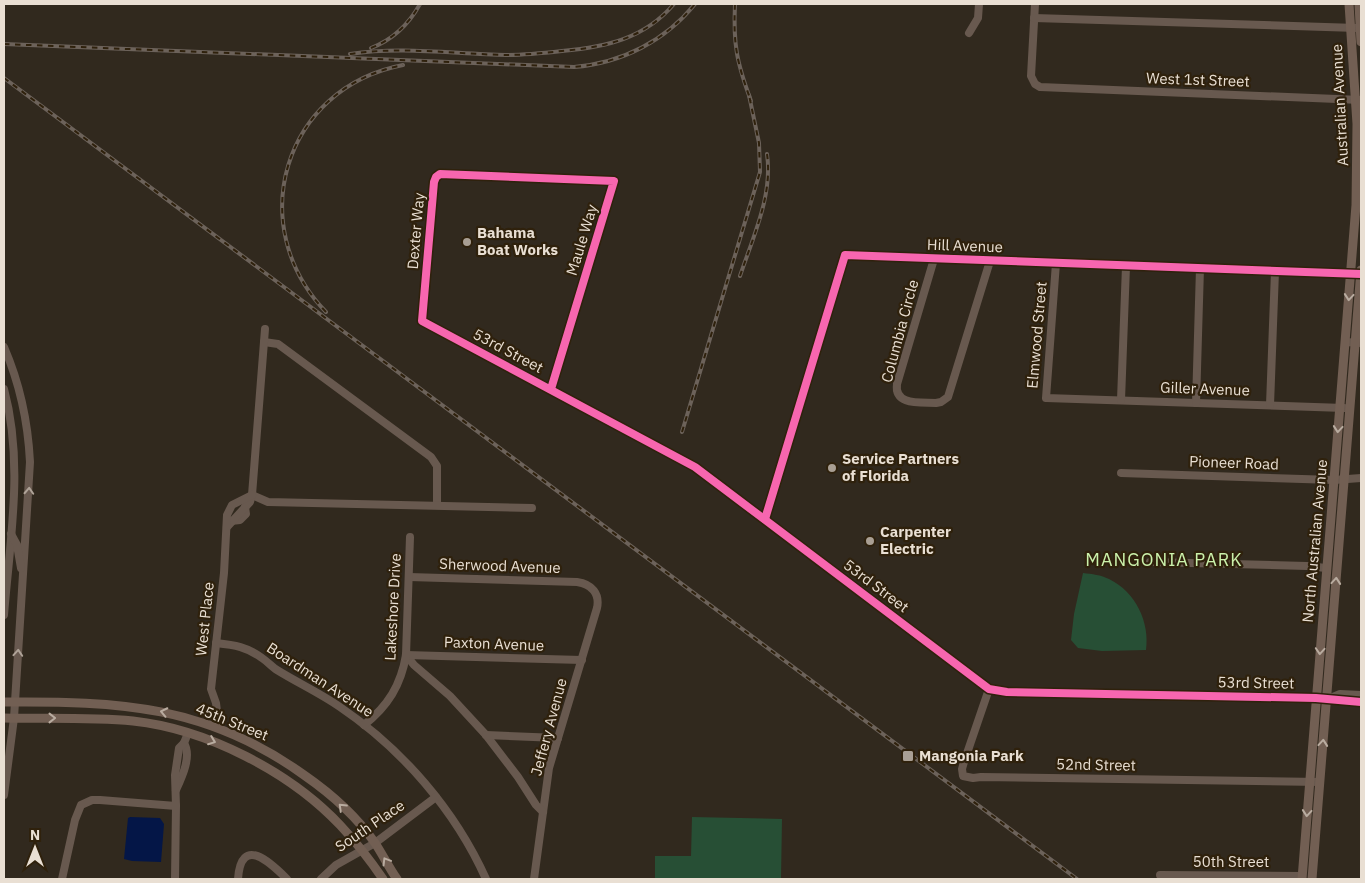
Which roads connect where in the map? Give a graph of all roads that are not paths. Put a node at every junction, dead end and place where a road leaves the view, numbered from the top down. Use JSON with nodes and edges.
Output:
{"nodes":[{"id":1,"x":979,"y":4,"type":"edge"},
{"id":2,"x":1034,"y":4,"type":"edge"},
{"id":3,"x":1349,"y":4,"type":"edge"},
{"id":4,"x":1359,"y":4,"type":"edge"},
{"id":5,"x":1034,"y":18,"type":"junction"},
{"id":6,"x":1350,"y":28,"type":"junction"},
{"id":7,"x":1360,"y":28,"type":"edge"},
{"id":8,"x":969,"y":33,"type":"dead end"},
{"id":9,"x":1361,"y":42,"type":"edge"},
{"id":10,"x":1357,"y":56,"type":"edge"},
{"id":11,"x":1358,"y":100,"type":"edge"},
{"id":12,"x":1359,"y":124,"type":"edge"},
{"id":13,"x":529,"y":177,"type":"joint"},
{"id":14,"x":1356,"y":206,"type":"joint"},
{"id":15,"x":934,"y":259,"type":"junction"},
{"id":16,"x":990,"y":261,"type":"junction"},
{"id":17,"x":1056,"y":263,"type":"junction"},
{"id":18,"x":1126,"y":266,"type":"junction"},
{"id":19,"x":1200,"y":268,"type":"junction"},
{"id":20,"x":1275,"y":271,"type":"junction"},
{"id":21,"x":1361,"y":272,"type":"edge"},
{"id":22,"x":1351,"y":274,"type":"junction"},
{"id":23,"x":422,"y":321,"type":"joint"},
{"id":24,"x":265,"y":329,"type":"dead end"},
{"id":25,"x":264,"y":342,"type":"junction"},
{"id":26,"x":1345,"y":342,"type":"junction"},
{"id":27,"x":1358,"y":342,"type":"edge"},
{"id":28,"x":4,"y":347,"type":"edge"},
{"id":29,"x":4,"y":389,"type":"edge"},
{"id":30,"x":551,"y":389,"type":"junction"},
{"id":31,"x":1058,"y":398,"type":"joint"},
{"id":32,"x":1121,"y":400,"type":"junction"},
{"id":33,"x":1196,"y":403,"type":"junction"},
{"id":34,"x":1270,"y":405,"type":"junction"},
{"id":35,"x":1340,"y":408,"type":"junction"},
{"id":36,"x":1350,"y":408,"type":"junction"},
{"id":37,"x":1121,"y":473,"type":"dead end"},
{"id":38,"x":1361,"y":478,"type":"edge"},
{"id":39,"x":1345,"y":479,"type":"junction"},
{"id":40,"x":1334,"y":480,"type":"junction"},
{"id":41,"x":1361,"y":482,"type":"edge"},
{"id":42,"x":252,"y":495,"type":"junction"},
{"id":43,"x":436,"y":505,"type":"junction"},
{"id":44,"x":532,"y":508,"type":"dead end"},
{"id":45,"x":765,"y":519,"type":"junction"},
{"id":46,"x":229,"y":524,"type":"junction"},
{"id":47,"x":10,"y":533,"type":"junction"},
{"id":48,"x":410,"y":537,"type":"dead end"},
{"id":49,"x":1150,"y":562,"type":"dead end"},
{"id":50,"x":1326,"y":568,"type":"junction"},
{"id":51,"x":408,"y":577,"type":"junction"},
{"id":52,"x":23,"y":582,"type":"junction"},
{"id":53,"x":590,"y":586,"type":"joint"},
{"id":54,"x":4,"y":615,"type":"edge"},
{"id":55,"x":216,"y":643,"type":"junction"},
{"id":56,"x":406,"y":655,"type":"junction"},
{"id":57,"x":582,"y":660,"type":"junction"},
{"id":58,"x":989,"y":689,"type":"junction"},
{"id":59,"x":1361,"y":694,"type":"edge"},
{"id":60,"x":1316,"y":698,"type":"junction"},
{"id":61,"x":1326,"y":699,"type":"junction"},
{"id":62,"x":4,"y":702,"type":"edge"},
{"id":63,"x":15,"y":702,"type":"junction"},
{"id":64,"x":1361,"y":702,"type":"edge"},
{"id":65,"x":217,"y":713,"type":"junction"},
{"id":66,"x":4,"y":718,"type":"edge"},
{"id":67,"x":14,"y":718,"type":"junction"},
{"id":68,"x":207,"y":724,"type":"junction"},
{"id":69,"x":364,"y":725,"type":"junction"},
{"id":70,"x":218,"y":728,"type":"junction"},
{"id":71,"x":188,"y":733,"type":"junction"},
{"id":72,"x":486,"y":736,"type":"junction"},
{"id":73,"x":558,"y":738,"type":"junction"},
{"id":74,"x":1309,"y":782,"type":"junction"},
{"id":75,"x":1320,"y":782,"type":"junction"},
{"id":76,"x":4,"y":795,"type":"edge"},
{"id":77,"x":436,"y":797,"type":"junction"},
{"id":78,"x":176,"y":806,"type":"junction"},
{"id":79,"x":543,"y":812,"type":"junction"},
{"id":80,"x":375,"y":843,"type":"junction"},
{"id":81,"x":363,"y":850,"type":"junction"},
{"id":82,"x":1160,"y":875,"type":"dead end"},
{"id":83,"x":1302,"y":878,"type":"edge"},
{"id":84,"x":62,"y":879,"type":"edge"},
{"id":85,"x":174,"y":879,"type":"edge"},
{"id":86,"x":238,"y":879,"type":"edge"},
{"id":87,"x":287,"y":879,"type":"edge"},
{"id":88,"x":321,"y":879,"type":"edge"},
{"id":89,"x":383,"y":879,"type":"edge"},
{"id":90,"x":397,"y":879,"type":"edge"},
{"id":91,"x":486,"y":879,"type":"edge"},
{"id":92,"x":534,"y":879,"type":"edge"},
{"id":93,"x":1312,"y":879,"type":"edge"}],
"edges":[{"from":1,"to":8,"type":"street"},
{"from":2,"to":5,"type":"street"},
{"from":3,"to":6,"type":"main road","name":"Australian Avenue"},
{"from":4,"to":7,"type":"main road","name":"Australian Avenue"},
{"from":5,"to":6,"type":"street"},
{"from":5,"to":11,"type":"street","name":"West 1st Street"},
{"from":6,"to":7,"type":"street"},
{"from":6,"to":10,"type":"main road","name":"Australian Avenue"},
{"from":7,"to":9,"type":"main road","name":"Australian Avenue"},
{"from":10,"to":11,"type":"main road","name":"Australian Avenue"},
{"from":11,"to":12,"type":"main road","name":"Australian Avenue"},
{"from":12,"to":14,"type":"main road","name":"Australian Avenue"},
{"from":13,"to":23,"type":"street","name":"Dexter Way"},
{"from":13,"to":30,"type":"street","name":"Maule Way"},
{"from":14,"to":22,"type":"main road","name":"North Australian Avenue"},
{"from":15,"to":16,"type":"street","name":"Hill Avenue"},
{"from":15,"to":16,"type":"street","name":"Columbia Circle"},
{"from":15,"to":45,"type":"street","name":"Hill Avenue"},
{"from":16,"to":17,"type":"street","name":"Hill Avenue"},
{"from":17,"to":18,"type":"street","name":"Hill Avenue"},
{"from":17,"to":31,"type":"street","name":"Elmwood Street"},
{"from":18,"to":19,"type":"street","name":"Hill Avenue"},
{"from":18,"to":32,"type":"street"},
{"from":19,"to":20,"type":"street","name":"Hill Avenue"},
{"from":19,"to":33,"type":"street"},
{"from":20,"to":22,"type":"street","name":"Hill Avenue"},
{"from":20,"to":34,"type":"street"},
{"from":21,"to":22,"type":"street","name":"Hill Avenue"},
{"from":21,"to":27,"type":"main road","name":"North Australian Avenue"},
{"from":22,"to":26,"type":"main road","name":"North Australian Avenue","one_way":true},
{"from":23,"to":30,"type":"street","name":"53rd Street"},
{"from":24,"to":25,"type":"street"},
{"from":25,"to":42,"type":"street"},
{"from":25,"to":43,"type":"street"},
{"from":26,"to":27,"type":"street"},
{"from":26,"to":35,"type":"main road","name":"North Australian Avenue"},
{"from":27,"to":36,"type":"main road","name":"North Australian Avenue"},
{"from":52,"to":28,"type":"street","one_way":true},
{"from":29,"to":47,"type":"street"},
{"from":30,"to":45,"type":"street","name":"53rd Street"},
{"from":31,"to":32,"type":"street","name":"Giller Avenue"},
{"from":32,"to":33,"type":"street","name":"Giller Avenue"},
{"from":33,"to":34,"type":"street","name":"Giller Avenue"},
{"from":34,"to":35,"type":"street","name":"Giller Avenue"},
{"from":35,"to":36,"type":"street","name":"Giller Avenue"},
{"from":35,"to":40,"type":"main road","name":"North Australian Avenue","one_way":true},
{"from":36,"to":39,"type":"main road","name":"North Australian Avenue"},
{"from":37,"to":40,"type":"street","name":"Pioneer Road"},
{"from":38,"to":39,"type":"street","name":"Pioneer Road"},
{"from":39,"to":40,"type":"street","name":"Pioneer Road"},
{"from":39,"to":41,"type":"street","name":"Pioneer Road"},
{"from":61,"to":39,"type":"main road","name":"North Australian Avenue","one_way":true},
{"from":40,"to":50,"type":"main road","name":"North Australian Avenue"},
{"from":42,"to":43,"type":"street"},
{"from":42,"to":46,"type":"street"},
{"from":42,"to":46,"type":"street","name":"West Place"},
{"from":43,"to":44,"type":"street"},
{"from":45,"to":58,"type":"street","name":"53rd Street"},
{"from":46,"to":55,"type":"street","name":"West Place"},
{"from":47,"to":52,"type":"street"},
{"from":47,"to":54,"type":"street"},
{"from":48,"to":51,"type":"street","name":"Lakeshore Drive"},
{"from":49,"to":50,"type":"street"},
{"from":50,"to":60,"type":"main road","name":"North Australian Avenue","one_way":true},
{"from":51,"to":53,"type":"street","name":"Sherwood Avenue"},
{"from":51,"to":56,"type":"street","name":"Lakeshore Drive"},
{"from":63,"to":52,"type":"street","one_way":true},
{"from":53,"to":57,"type":"street","name":"Jeffery Avenue"},
{"from":55,"to":65,"type":"street","name":"West Place"},
{"from":55,"to":69,"type":"street","name":"Boardman Avenue"},
{"from":56,"to":57,"type":"street","name":"Paxton Avenue"},
{"from":56,"to":69,"type":"street","name":"Lakeshore Drive"},
{"from":56,"to":72,"type":"street"},
{"from":57,"to":73,"type":"street","name":"Jeffery Avenue"},
{"from":58,"to":60,"type":"street","name":"53rd Street"},
{"from":58,"to":74,"type":"street","name":"52nd Street"},
{"from":59,"to":61,"type":"street","name":"53rd Street"},
{"from":60,"to":61,"type":"street","name":"53rd Street"},
{"from":60,"to":74,"type":"main road","name":"North Australian Avenue"},
{"from":61,"to":64,"type":"street","name":"53rd Street"},
{"from":75,"to":61,"type":"main road","name":"North Australian Avenue","one_way":true},
{"from":62,"to":63,"type":"main road","name":"45th Street"},
{"from":63,"to":67,"type":"street"},
{"from":68,"to":63,"type":"main road","name":"45th Street","one_way":true},
{"from":65,"to":68,"type":"street"},
{"from":65,"to":70,"type":"street","name":"West Place"},
{"from":66,"to":67,"type":"main road","name":"45th Street"},
{"from":67,"to":71,"type":"main road","name":"45th Street","one_way":true},
{"from":67,"to":76,"type":"street"},
{"from":68,"to":70,"type":"main road","name":"45th Street"},
{"from":68,"to":71,"type":"main road"},
{"from":69,"to":77,"type":"street","name":"Boardman Avenue"},
{"from":80,"to":70,"type":"main road","name":"45th Street","one_way":true},
{"from":71,"to":78,"type":"street"},
{"from":71,"to":81,"type":"main road","name":"45th Street","one_way":true},
{"from":72,"to":73,"type":"street"},
{"from":72,"to":79,"type":"street"},
{"from":73,"to":79,"type":"street","name":"Jeffery Avenue"},
{"from":74,"to":75,"type":"street","name":"52nd Street"},
{"from":74,"to":83,"type":"main road","name":"North Australian Avenue","one_way":true},
{"from":75,"to":93,"type":"main road","name":"North Australian Avenue"},
{"from":77,"to":80,"type":"street","name":"South Place"},
{"from":77,"to":91,"type":"street","name":"Boardman Avenue"},
{"from":78,"to":84,"type":"street"},
{"from":78,"to":85,"type":"street"},
{"from":79,"to":92,"type":"street","name":"Jeffery Avenue"},
{"from":80,"to":81,"type":"street","name":"South Place"},
{"from":90,"to":80,"type":"main road","name":"45th Street","one_way":true},
{"from":81,"to":88,"type":"street","name":"South Place"},
{"from":81,"to":89,"type":"main road","name":"45th Street"},
{"from":82,"to":83,"type":"street","name":"50th Street"},
{"from":86,"to":87,"type":"street"}]}
